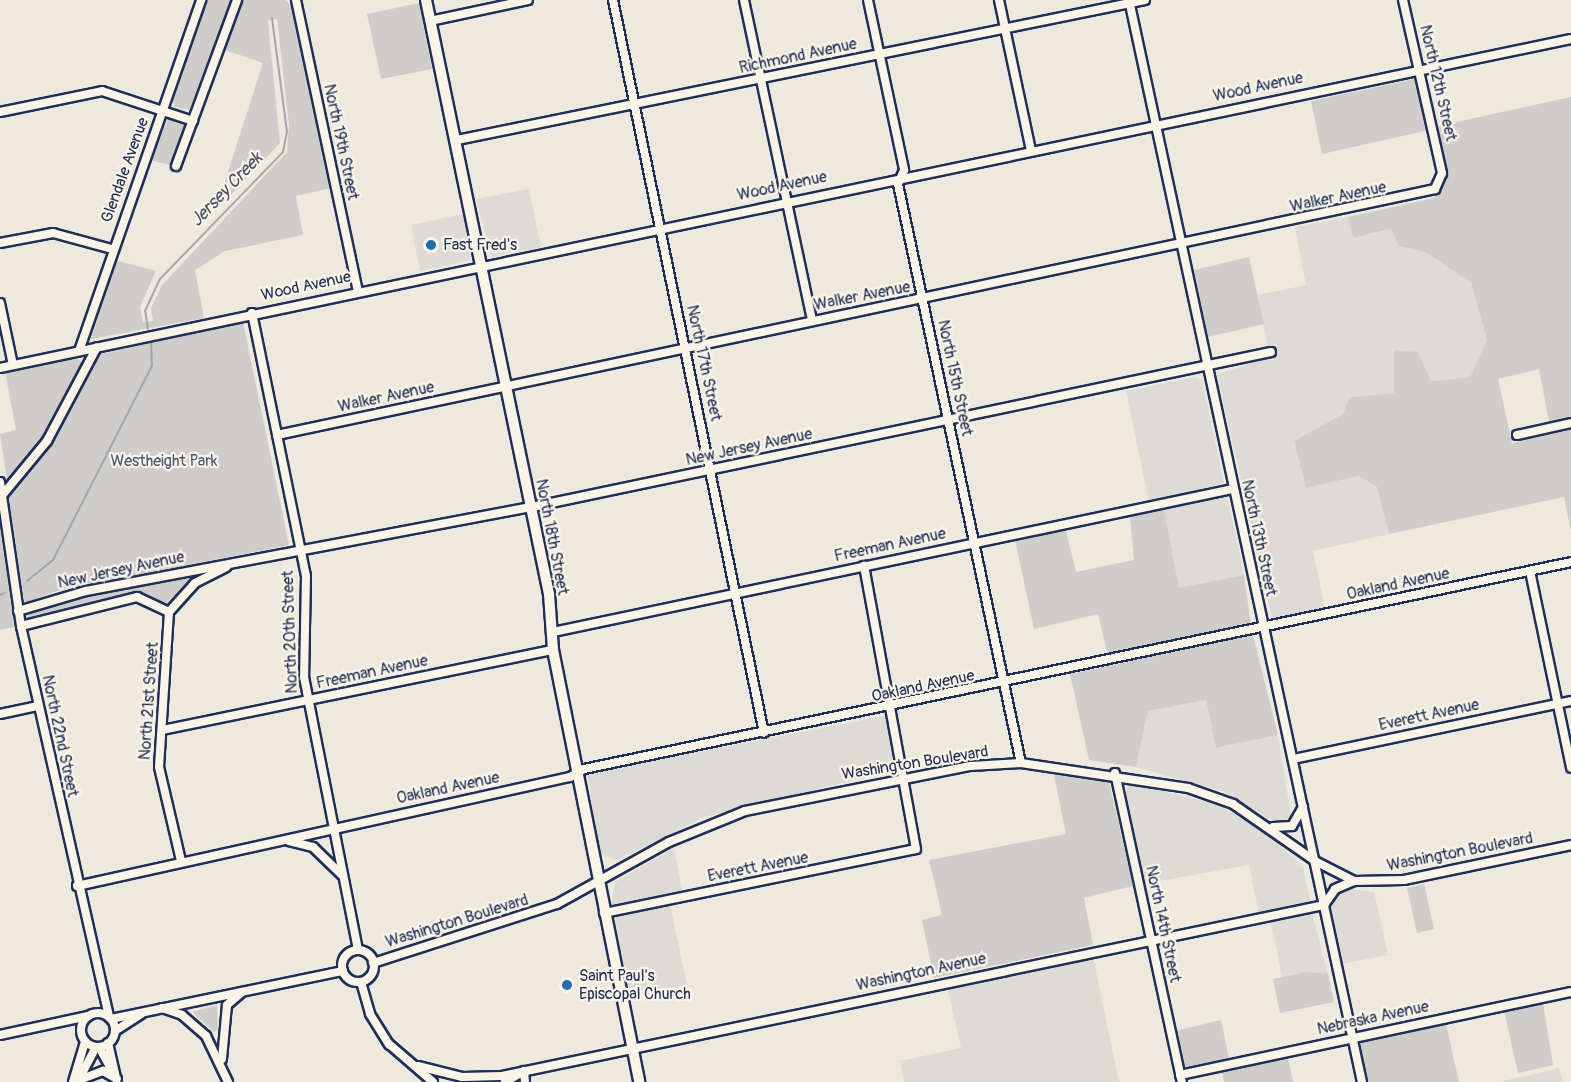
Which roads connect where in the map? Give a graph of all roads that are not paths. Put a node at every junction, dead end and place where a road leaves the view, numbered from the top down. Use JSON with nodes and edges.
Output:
{"nodes":[{"id":1,"x":201,"y":0,"type":"edge"},
{"id":2,"x":237,"y":0,"type":"edge"},
{"id":3,"x":296,"y":0,"type":"edge"},
{"id":4,"x":426,"y":0,"type":"edge"},
{"id":5,"x":528,"y":0,"type":"edge"},
{"id":6,"x":613,"y":0,"type":"edge"},
{"id":7,"x":744,"y":0,"type":"edge"},
{"id":8,"x":868,"y":0,"type":"edge"},
{"id":9,"x":999,"y":0,"type":"edge"},
{"id":10,"x":1145,"y":0,"type":"edge"},
{"id":11,"x":1403,"y":0,"type":"edge"},
{"id":12,"x":1129,"y":2,"type":"edge"},
{"id":13,"x":430,"y":21,"type":"junction"},
{"id":14,"x":1005,"y":28,"type":"junction"},
{"id":15,"x":1571,"y":39,"type":"edge"},
{"id":16,"x":879,"y":55,"type":"junction"},
{"id":17,"x":1421,"y":69,"type":"junction"},
{"id":18,"x":762,"y":79,"type":"junction"},
{"id":19,"x":636,"y":104,"type":"junction"},
{"id":20,"x":162,"y":109,"type":"junction"},
{"id":21,"x":0,"y":112,"type":"edge"},
{"id":22,"x":193,"y":121,"type":"junction"},
{"id":23,"x":1156,"y":125,"type":"junction"},
{"id":24,"x":457,"y":140,"type":"junction"},
{"id":25,"x":1031,"y":150,"type":"junction"},
{"id":26,"x":176,"y":166,"type":"dead end"},
{"id":27,"x":1442,"y":173,"type":"joint"},
{"id":28,"x":901,"y":176,"type":"junction"},
{"id":29,"x":787,"y":201,"type":"junction"},
{"id":30,"x":660,"y":227,"type":"junction"},
{"id":31,"x":0,"y":243,"type":"edge"},
{"id":32,"x":1182,"y":246,"type":"junction"},
{"id":33,"x":112,"y":249,"type":"junction"},
{"id":34,"x":483,"y":264,"type":"junction"},
{"id":35,"x":358,"y":291,"type":"junction"},
{"id":36,"x":923,"y":300,"type":"junction"},
{"id":37,"x":0,"y":303,"type":"edge"},
{"id":38,"x":252,"y":313,"type":"junction"},
{"id":39,"x":812,"y":321,"type":"junction"},
{"id":40,"x":97,"y":347,"type":"junction"},
{"id":41,"x":685,"y":348,"type":"junction"},
{"id":42,"x":79,"y":351,"type":"junction"},
{"id":43,"x":1271,"y":352,"type":"dead end"},
{"id":44,"x":13,"y":365,"type":"junction"},
{"id":45,"x":1207,"y":367,"type":"junction"},
{"id":46,"x":0,"y":368,"type":"edge"},
{"id":47,"x":507,"y":386,"type":"junction"},
{"id":48,"x":950,"y":421,"type":"junction"},
{"id":49,"x":1571,"y":423,"type":"edge"},
{"id":50,"x":277,"y":435,"type":"junction"},
{"id":51,"x":1517,"y":435,"type":"dead end"},
{"id":52,"x":711,"y":471,"type":"junction"},
{"id":53,"x":0,"y":482,"type":"edge"},
{"id":54,"x":1233,"y":489,"type":"junction"},
{"id":55,"x":0,"y":498,"type":"edge"},
{"id":56,"x":532,"y":507,"type":"junction"},
{"id":57,"x":974,"y":542,"type":"junction"},
{"id":58,"x":302,"y":552,"type":"junction"},
{"id":59,"x":1571,"y":562,"type":"edge"},
{"id":60,"x":231,"y":564,"type":"junction"},
{"id":61,"x":864,"y":566,"type":"junction"},
{"id":62,"x":1530,"y":571,"type":"junction"},
{"id":63,"x":736,"y":592,"type":"junction"},
{"id":64,"x":18,"y":611,"type":"junction"},
{"id":65,"x":169,"y":612,"type":"junction"},
{"id":66,"x":21,"y":626,"type":"junction"},
{"id":67,"x":1262,"y":628,"type":"junction"},
{"id":68,"x":553,"y":632,"type":"junction"},
{"id":69,"x":552,"y":650,"type":"junction"},
{"id":70,"x":1005,"y":684,"type":"junction"},
{"id":71,"x":308,"y":701,"type":"junction"},
{"id":72,"x":1571,"y":701,"type":"edge"},
{"id":73,"x":1557,"y":704,"type":"junction"},
{"id":74,"x":38,"y":706,"type":"junction"},
{"id":75,"x":894,"y":708,"type":"junction"},
{"id":76,"x":0,"y":714,"type":"edge"},
{"id":77,"x":162,"y":730,"type":"junction"},
{"id":78,"x":764,"y":733,"type":"junction"},
{"id":79,"x":1293,"y":759,"type":"junction"},
{"id":80,"x":1021,"y":763,"type":"junction"},
{"id":81,"x":1571,"y":768,"type":"edge"},
{"id":82,"x":1116,"y":773,"type":"junction"},
{"id":83,"x":576,"y":774,"type":"junction"},
{"id":84,"x":905,"y":776,"type":"junction"},
{"id":85,"x":1303,"y":807,"type":"junction"},
{"id":86,"x":1273,"y":827,"type":"junction"},
{"id":87,"x":335,"y":828,"type":"junction"},
{"id":88,"x":282,"y":842,"type":"junction"},
{"id":89,"x":1571,"y":845,"type":"edge"},
{"id":90,"x":181,"y":861,"type":"junction"},
{"id":91,"x":1315,"y":861,"type":"junction"},
{"id":92,"x":1354,"y":881,"type":"junction"},
{"id":93,"x":598,"y":882,"type":"junction"},
{"id":94,"x":78,"y":886,"type":"junction"},
{"id":95,"x":350,"y":898,"type":"junction"},
{"id":96,"x":1324,"y":905,"type":"junction"},
{"id":97,"x":604,"y":913,"type":"junction"},
{"id":98,"x":1152,"y":940,"type":"junction"},
{"id":99,"x":358,"y":950,"type":"junction"},
{"id":100,"x":373,"y":963,"type":"junction"},
{"id":101,"x":343,"y":971,"type":"junction"},
{"id":102,"x":361,"y":982,"type":"junction"},
{"id":103,"x":252,"y":988,"type":"junction"},
{"id":104,"x":1571,"y":992,"type":"edge"},
{"id":105,"x":102,"y":994,"type":"junction"},
{"id":106,"x":160,"y":1007,"type":"junction"},
{"id":107,"x":146,"y":1011,"type":"junction"},
{"id":108,"x":92,"y":1014,"type":"junction"},
{"id":109,"x":110,"y":1018,"type":"junction"},
{"id":110,"x":62,"y":1022,"type":"junction"},
{"id":111,"x":115,"y":1031,"type":"junction"},
{"id":112,"x":81,"y":1032,"type":"junction"},
{"id":113,"x":0,"y":1034,"type":"edge"},
{"id":114,"x":1353,"y":1038,"type":"junction"},
{"id":115,"x":85,"y":1042,"type":"junction"},
{"id":116,"x":108,"y":1043,"type":"junction"},
{"id":117,"x":97,"y":1047,"type":"junction"},
{"id":118,"x":632,"y":1047,"type":"junction"},
{"id":119,"x":222,"y":1062,"type":"junction"},
{"id":120,"x":418,"y":1066,"type":"junction"},
{"id":121,"x":524,"y":1071,"type":"junction"},
{"id":122,"x":1181,"y":1078,"type":"edge"},
{"id":123,"x":76,"y":1081,"type":"edge"},
{"id":124,"x":117,"y":1081,"type":"edge"},
{"id":125,"x":228,"y":1082,"type":"edge"},
{"id":126,"x":433,"y":1082,"type":"edge"},
{"id":127,"x":505,"y":1082,"type":"edge"},
{"id":128,"x":525,"y":1082,"type":"edge"},
{"id":129,"x":639,"y":1082,"type":"edge"},
{"id":130,"x":1362,"y":1082,"type":"edge"}],
"edges":[{"from":1,"to":20,"type":"street","name":"Glendale Avenue"},
{"from":2,"to":22,"type":"street"},
{"from":3,"to":35,"type":"street","name":"North 19th Street"},
{"from":4,"to":13,"type":"main road","name":"North 18th Street"},
{"from":5,"to":13,"type":"street"},
{"from":6,"to":19,"type":"street","name":"North 17th Street"},
{"from":7,"to":18,"type":"street"},
{"from":8,"to":16,"type":"street","name":"North 15th Street"},
{"from":9,"to":14,"type":"street"},
{"from":10,"to":12,"type":"street","name":"Richmond Avenue"},
{"from":11,"to":17,"type":"street","name":"North 12th Street"},
{"from":12,"to":14,"type":"street","name":"Richmond Avenue"},
{"from":12,"to":23,"type":"street","name":"North 13th Street"},
{"from":13,"to":24,"type":"main road","name":"North 18th Street"},
{"from":14,"to":16,"type":"street","name":"Richmond Avenue"},
{"from":14,"to":25,"type":"street"},
{"from":15,"to":17,"type":"street","name":"Wood Avenue"},
{"from":16,"to":18,"type":"street","name":"Richmond Avenue"},
{"from":16,"to":28,"type":"street","name":"North 15th Street"},
{"from":17,"to":23,"type":"street","name":"Wood Avenue"},
{"from":17,"to":27,"type":"street","name":"North 12th Street"},
{"from":18,"to":19,"type":"street","name":"Richmond Avenue"},
{"from":18,"to":29,"type":"street"},
{"from":19,"to":24,"type":"street","name":"Richmond Avenue"},
{"from":19,"to":30,"type":"street","name":"North 17th Street"},
{"from":20,"to":21,"type":"street"},
{"from":20,"to":22,"type":"street"},
{"from":20,"to":33,"type":"street","name":"Glendale Avenue"},
{"from":22,"to":26,"type":"street"},
{"from":23,"to":25,"type":"street","name":"Wood Avenue"},
{"from":23,"to":32,"type":"street","name":"North 13th Street"},
{"from":24,"to":34,"type":"main road","name":"North 18th Street"},
{"from":25,"to":28,"type":"street","name":"Wood Avenue"},
{"from":27,"to":32,"type":"street","name":"Walker Avenue"},
{"from":28,"to":29,"type":"street","name":"Wood Avenue"},
{"from":28,"to":36,"type":"street","name":"North 15th Street"},
{"from":29,"to":30,"type":"street","name":"Wood Avenue"},
{"from":29,"to":39,"type":"street"},
{"from":30,"to":34,"type":"street","name":"Wood Avenue"},
{"from":30,"to":41,"type":"street","name":"North 17th Street"},
{"from":31,"to":33,"type":"street"},
{"from":32,"to":36,"type":"street","name":"Walker Avenue"},
{"from":32,"to":45,"type":"street","name":"North 13th Street"},
{"from":33,"to":42,"type":"street","name":"Glendale Avenue"},
{"from":34,"to":35,"type":"street","name":"Wood Avenue"},
{"from":34,"to":47,"type":"main road","name":"North 18th Street"},
{"from":35,"to":38,"type":"street","name":"Wood Avenue"},
{"from":36,"to":39,"type":"street","name":"Walker Avenue"},
{"from":36,"to":48,"type":"street","name":"North 15th Street"},
{"from":37,"to":44,"type":"street"},
{"from":38,"to":40,"type":"street","name":"Wood Avenue"},
{"from":38,"to":50,"type":"street","name":"North 20th Street"},
{"from":39,"to":41,"type":"street","name":"Walker Avenue"},
{"from":40,"to":42,"type":"street","name":"Wood Avenue"},
{"from":40,"to":55,"type":"street"},
{"from":41,"to":47,"type":"street","name":"Walker Avenue"},
{"from":41,"to":52,"type":"street","name":"North 17th Street"},
{"from":42,"to":44,"type":"street","name":"Wood Avenue"},
{"from":43,"to":45,"type":"street","name":"New Jersey Avenue"},
{"from":44,"to":46,"type":"street","name":"Wood Avenue"},
{"from":45,"to":48,"type":"street","name":"New Jersey Avenue"},
{"from":45,"to":54,"type":"street","name":"North 13th Street"},
{"from":47,"to":50,"type":"street","name":"Walker Avenue"},
{"from":47,"to":56,"type":"main road","name":"North 18th Street"},
{"from":48,"to":52,"type":"street","name":"New Jersey Avenue"},
{"from":48,"to":57,"type":"street","name":"North 15th Street"},
{"from":49,"to":51,"type":"street"},
{"from":50,"to":58,"type":"street","name":"North 20th Street"},
{"from":52,"to":56,"type":"street","name":"New Jersey Avenue"},
{"from":52,"to":63,"type":"street","name":"North 17th Street"},
{"from":53,"to":55,"type":"street","name":"North 22nd Street"},
{"from":54,"to":57,"type":"street","name":"Freeman Avenue"},
{"from":54,"to":67,"type":"street","name":"North 13th Street"},
{"from":55,"to":64,"type":"street","name":"North 22nd Street"},
{"from":56,"to":58,"type":"street","name":"New Jersey Avenue"},
{"from":56,"to":68,"type":"main road","name":"North 18th Street"},
{"from":57,"to":61,"type":"street","name":"Freeman Avenue"},
{"from":57,"to":70,"type":"street","name":"North 15th Street"},
{"from":58,"to":60,"type":"street","name":"New Jersey Avenue"},
{"from":58,"to":71,"type":"street","name":"North 20th Street"},
{"from":59,"to":62,"type":"street","name":"Oakland Avenue"},
{"from":60,"to":64,"type":"street","name":"New Jersey Avenue"},
{"from":60,"to":65,"type":"street","name":"New Jersey Avenue"},
{"from":61,"to":63,"type":"street","name":"Freeman Avenue"},
{"from":61,"to":75,"type":"street"},
{"from":62,"to":67,"type":"street","name":"Oakland Avenue"},
{"from":62,"to":73,"type":"street"},
{"from":63,"to":68,"type":"street","name":"Freeman Avenue"},
{"from":63,"to":78,"type":"street","name":"North 17th Street"},
{"from":64,"to":66,"type":"street","name":"North 22nd Street"},
{"from":65,"to":66,"type":"street","name":"New Jersey Avenue"},
{"from":65,"to":77,"type":"street","name":"North 21st Street"},
{"from":66,"to":74,"type":"street","name":"North 22nd Street"},
{"from":67,"to":70,"type":"street","name":"Oakland Avenue"},
{"from":67,"to":79,"type":"street","name":"North 13th Street"},
{"from":68,"to":69,"type":"main road","name":"North 18th Street"},
{"from":69,"to":71,"type":"street","name":"Freeman Avenue"},
{"from":69,"to":83,"type":"main road","name":"North 18th Street"},
{"from":70,"to":75,"type":"street","name":"Oakland Avenue"},
{"from":70,"to":80,"type":"street","name":"North 15th Street"},
{"from":71,"to":77,"type":"street","name":"Freeman Avenue"},
{"from":71,"to":87,"type":"street","name":"North 20th Street"},
{"from":72,"to":73,"type":"street","name":"Everett Avenue"},
{"from":73,"to":79,"type":"street","name":"Everett Avenue"},
{"from":73,"to":81,"type":"street"},
{"from":74,"to":76,"type":"street"},
{"from":74,"to":94,"type":"street","name":"North 22nd Street"},
{"from":75,"to":78,"type":"street","name":"Oakland Avenue"},
{"from":75,"to":84,"type":"street"},
{"from":77,"to":90,"type":"street","name":"North 21st Street"},
{"from":78,"to":83,"type":"street","name":"Oakland Avenue"},
{"from":79,"to":85,"type":"street","name":"North 13th Street"},
{"from":80,"to":82,"type":"street","name":"Washington Boulevard"},
{"from":80,"to":84,"type":"street","name":"Washington Boulevard"},
{"from":82,"to":86,"type":"street","name":"Washington Boulevard"},
{"from":82,"to":98,"type":"street","name":"North 14th Street"},
{"from":83,"to":87,"type":"street","name":"Oakland Avenue"},
{"from":83,"to":93,"type":"main road","name":"North 18th Street"},
{"from":84,"to":93,"type":"street","name":"Washington Boulevard"},
{"from":84,"to":97,"type":"street","name":"Everett Avenue"},
{"from":85,"to":86,"type":"street"},
{"from":85,"to":91,"type":"street","name":"North 13th Street"},
{"from":86,"to":91,"type":"street","name":"Washington Boulevard"},
{"from":87,"to":88,"type":"street","name":"Oakland Avenue"},
{"from":87,"to":95,"type":"street","name":"North 20th Street"},
{"from":88,"to":90,"type":"street","name":"Oakland Avenue"},
{"from":88,"to":95,"type":"street","name":"Oakland Avenue"},
{"from":89,"to":92,"type":"street","name":"Washington Boulevard"},
{"from":90,"to":94,"type":"street","name":"Oakland Avenue"},
{"from":91,"to":92,"type":"street","name":"Washington Boulevard"},
{"from":91,"to":96,"type":"street","name":"North 13th Street"},
{"from":92,"to":96,"type":"street"},
{"from":93,"to":97,"type":"main road","name":"North 18th Street"},
{"from":93,"to":100,"type":"street","name":"Washington Boulevard"},
{"from":94,"to":105,"type":"street","name":"North 22nd Street"},
{"from":95,"to":99,"type":"street","name":"North 20th Street"},
{"from":96,"to":98,"type":"street","name":"Washington Avenue"},
{"from":96,"to":114,"type":"street","name":"North 13th Street"},
{"from":97,"to":118,"type":"main road","name":"North 18th Street"},
{"from":98,"to":118,"type":"street","name":"Washington Avenue"},
{"from":98,"to":122,"type":"street","name":"North 14th Street"},
{"from":99,"to":100,"type":"street"},
{"from":99,"to":101,"type":"street"},
{"from":100,"to":102,"type":"street"},
{"from":101,"to":102,"type":"street"},
{"from":101,"to":103,"type":"street"},
{"from":102,"to":120,"type":"street"},
{"from":103,"to":106,"type":"street"},
{"from":103,"to":119,"type":"street"},
{"from":104,"to":114,"type":"street","name":"Nebraska Avenue"},
{"from":105,"to":108,"type":"street"},
{"from":105,"to":109,"type":"street","name":"North 22nd Street"},
{"from":106,"to":107,"type":"street"},
{"from":106,"to":119,"type":"street"},
{"from":107,"to":109,"type":"street"},
{"from":107,"to":111,"type":"street"},
{"from":108,"to":109,"type":"street"},
{"from":108,"to":110,"type":"street"},
{"from":108,"to":112,"type":"street"},
{"from":109,"to":111,"type":"street"},
{"from":110,"to":112,"type":"street"},
{"from":110,"to":113,"type":"street"},
{"from":111,"to":116,"type":"street"},
{"from":112,"to":115,"type":"street"},
{"from":114,"to":122,"type":"street","name":"Nebraska Avenue"},
{"from":114,"to":130,"type":"street","name":"North 13th Street"},
{"from":115,"to":117,"type":"street"},
{"from":115,"to":123,"type":"street"},
{"from":116,"to":117,"type":"street"},
{"from":116,"to":124,"type":"street"},
{"from":117,"to":123,"type":"street"},
{"from":117,"to":124,"type":"street"},
{"from":118,"to":121,"type":"street","name":"Washington Avenue"},
{"from":118,"to":129,"type":"main road","name":"North 18th Street"},
{"from":119,"to":125,"type":"street"},
{"from":120,"to":121,"type":"street","name":"Washington Avenue"},
{"from":120,"to":126,"type":"street"},
{"from":121,"to":127,"type":"street","name":"Washington Avenue"},
{"from":121,"to":128,"type":"street"},
{"from":123,"to":124,"type":"street"}]}
